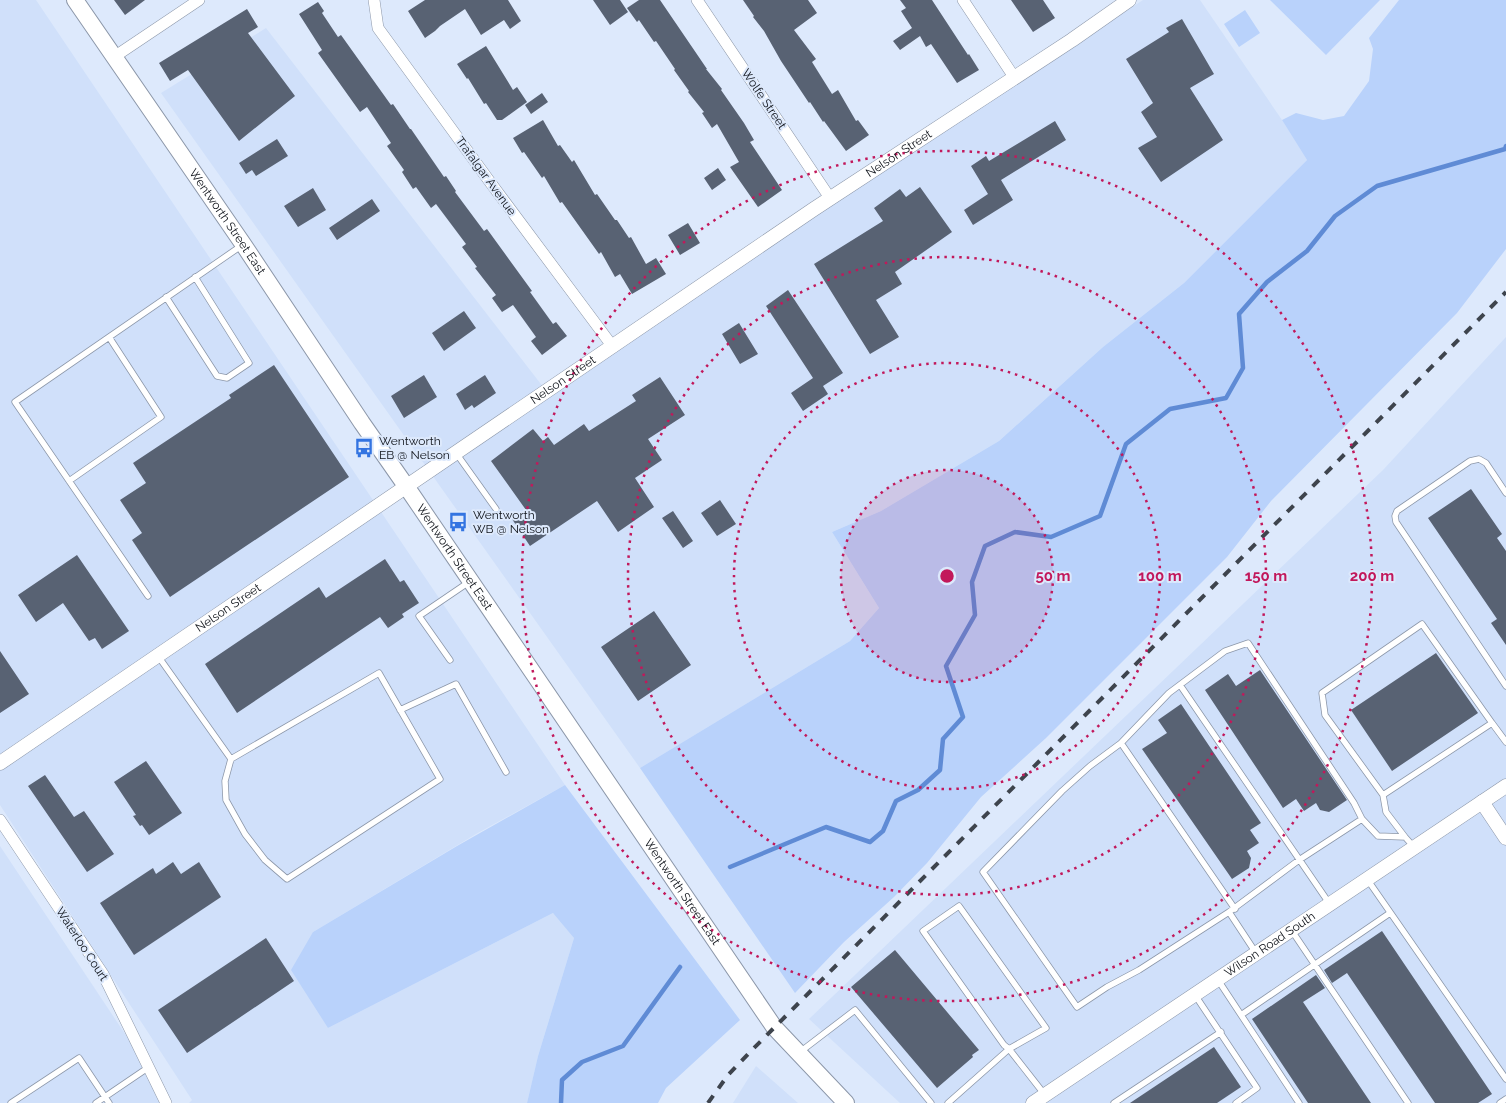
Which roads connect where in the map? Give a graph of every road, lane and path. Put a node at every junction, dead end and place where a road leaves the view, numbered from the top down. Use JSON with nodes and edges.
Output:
{"nodes":[{"id":1,"x":75,"y":0,"type":"edge"},
{"id":2,"x":199,"y":0,"type":"edge"},
{"id":3,"x":374,"y":0,"type":"edge"},
{"id":4,"x":697,"y":0,"type":"edge"},
{"id":5,"x":963,"y":0,"type":"edge"},
{"id":6,"x":1129,"y":0,"type":"edge"},
{"id":7,"x":114,"y":57,"type":"junction"},
{"id":8,"x":1014,"y":77,"type":"junction"},
{"id":9,"x":830,"y":198,"type":"junction"},
{"id":10,"x":243,"y":244,"type":"junction"},
{"id":11,"x":195,"y":278,"type":"junction"},
{"id":12,"x":166,"y":297,"type":"junction"},
{"id":13,"x":109,"y":337,"type":"junction"},
{"id":14,"x":612,"y":346,"type":"junction"},
{"id":15,"x":456,"y":453,"type":"junction"},
{"id":16,"x":69,"y":481,"type":"junction"},
{"id":17,"x":406,"y":486,"type":"junction"},
{"id":18,"x":1506,"y":493,"type":"edge"},
{"id":19,"x":496,"y":509,"type":"dead end"},
{"id":20,"x":471,"y":581,"type":"junction"},
{"id":21,"x":148,"y":596,"type":"dead end"},
{"id":22,"x":158,"y":656,"type":"junction"},
{"id":23,"x":450,"y":660,"type":"dead end"},
{"id":24,"x":1180,"y":685,"type":"junction"},
{"id":25,"x":1506,"y":686,"type":"edge"},
{"id":26,"x":400,"y":710,"type":"junction"},
{"id":27,"x":1492,"y":723,"type":"junction"},
{"id":28,"x":1506,"y":742,"type":"edge"},
{"id":29,"x":1121,"y":743,"type":"junction"},
{"id":30,"x":231,"y":759,"type":"junction"},
{"id":31,"x":0,"y":762,"type":"edge"},
{"id":32,"x":506,"y":772,"type":"dead end"},
{"id":33,"x":1506,"y":786,"type":"edge"},
{"id":34,"x":1383,"y":795,"type":"junction"},
{"id":35,"x":1482,"y":802,"type":"junction"},
{"id":36,"x":1362,"y":819,"type":"junction"},
{"id":37,"x":0,"y":820,"type":"edge"},
{"id":38,"x":1506,"y":838,"type":"edge"},
{"id":39,"x":1410,"y":842,"type":"junction"},
{"id":40,"x":1299,"y":860,"type":"junction"},
{"id":41,"x":1367,"y":879,"type":"junction"},
{"id":42,"x":1329,"y":904,"type":"junction"},
{"id":43,"x":1232,"y":911,"type":"junction"},
{"id":44,"x":1390,"y":913,"type":"junction"},
{"id":45,"x":1290,"y":930,"type":"junction"},
{"id":46,"x":1256,"y":953,"type":"junction"},
{"id":47,"x":1314,"y":965,"type":"junction"},
{"id":48,"x":1218,"y":980,"type":"junction"},
{"id":49,"x":1195,"y":994,"type":"junction"},
{"id":50,"x":1241,"y":1015,"type":"junction"},
{"id":51,"x":1220,"y":1032,"type":"junction"},
{"id":52,"x":1010,"y":1049,"type":"junction"},
{"id":53,"x":799,"y":1053,"type":"junction"},
{"id":54,"x":149,"y":1068,"type":"junction"},
{"id":55,"x":1506,"y":1079,"type":"edge"},
{"id":56,"x":1045,"y":1095,"type":"junction"},
{"id":57,"x":105,"y":1097,"type":"junction"},
{"id":58,"x":1506,"y":1099,"type":"edge"},
{"id":59,"x":11,"y":1103,"type":"edge"},
{"id":60,"x":96,"y":1103,"type":"edge"},
{"id":61,"x":109,"y":1103,"type":"edge"},
{"id":62,"x":166,"y":1103,"type":"edge"},
{"id":63,"x":846,"y":1103,"type":"edge"},
{"id":64,"x":932,"y":1103,"type":"edge"},
{"id":65,"x":948,"y":1103,"type":"edge"},
{"id":66,"x":1033,"y":1103,"type":"edge"},
{"id":67,"x":1114,"y":1103,"type":"edge"},
{"id":68,"x":1236,"y":1103,"type":"edge"},
{"id":69,"x":1299,"y":1103,"type":"edge"},
{"id":70,"x":1408,"y":1103,"type":"edge"},
{"id":71,"x":1500,"y":1103,"type":"edge"}],
"edges":[{"from":1,"to":7,"type":"main road","name":"Wentworth Street East"},
{"from":2,"to":7,"type":"street"},
{"from":3,"to":14,"type":"street","name":"Trafalgar Avenue"},
{"from":4,"to":9,"type":"street","name":"Wolfe Street"},
{"from":5,"to":8,"type":"street"},
{"from":6,"to":8,"type":"street","name":"Nelson Street"},
{"from":7,"to":10,"type":"main road","name":"Wentworth Street East"},
{"from":8,"to":9,"type":"street","name":"Nelson Street"},
{"from":9,"to":14,"type":"street","name":"Nelson Street"},
{"from":10,"to":11,"type":"lane"},
{"from":10,"to":17,"type":"main road","name":"Wentworth Street East"},
{"from":11,"to":12,"type":"lane"},
{"from":11,"to":12,"type":"lane"},
{"from":12,"to":13,"type":"lane"},
{"from":13,"to":16,"type":"lane"},
{"from":13,"to":16,"type":"lane"},
{"from":14,"to":15,"type":"street","name":"Nelson Street"},
{"from":15,"to":17,"type":"street","name":"Nelson Street"},
{"from":15,"to":19,"type":"lane"},
{"from":16,"to":21,"type":"lane"},
{"from":17,"to":20,"type":"main road","name":"Wentworth Street East"},
{"from":17,"to":22,"type":"street","name":"Nelson Street"},
{"from":18,"to":25,"type":"lane"},
{"from":20,"to":23,"type":"lane"},
{"from":20,"to":53,"type":"main road","name":"Wentworth Street East"},
{"from":22,"to":30,"type":"lane"},
{"from":22,"to":31,"type":"street","name":"Nelson Street"},
{"from":24,"to":29,"type":"lane"},
{"from":24,"to":36,"type":"lane"},
{"from":24,"to":40,"type":"lane"},
{"from":26,"to":30,"type":"lane"},
{"from":26,"to":30,"type":"lane"},
{"from":26,"to":32,"type":"lane"},
{"from":27,"to":28,"type":"lane"},
{"from":27,"to":34,"type":"lane"},
{"from":27,"to":34,"type":"lane"},
{"from":29,"to":43,"type":"lane"},
{"from":29,"to":43,"type":"lane"},
{"from":33,"to":35,"type":"street","name":"Wilson Road South"},
{"from":34,"to":39,"type":"lane"},
{"from":35,"to":38,"type":"street"},
{"from":35,"to":39,"type":"street","name":"Wilson Road South"},
{"from":36,"to":39,"type":"lane"},
{"from":36,"to":40,"type":"lane"},
{"from":37,"to":54,"type":"street","name":"Waterloo Court"},
{"from":39,"to":41,"type":"street","name":"Wilson Road South"},
{"from":40,"to":42,"type":"lane"},
{"from":40,"to":43,"type":"lane"},
{"from":41,"to":42,"type":"street","name":"Wilson Road South"},
{"from":41,"to":44,"type":"lane"},
{"from":42,"to":45,"type":"street","name":"Wilson Road South"},
{"from":43,"to":46,"type":"lane"},
{"from":44,"to":47,"type":"lane"},
{"from":44,"to":55,"type":"lane"},
{"from":45,"to":46,"type":"street","name":"Wilson Road South"},
{"from":45,"to":47,"type":"lane"},
{"from":46,"to":48,"type":"street","name":"Wilson Road South"},
{"from":47,"to":50,"type":"lane"},
{"from":47,"to":70,"type":"lane"},
{"from":48,"to":49,"type":"street","name":"Wilson Road South"},
{"from":48,"to":50,"type":"lane"},
{"from":49,"to":51,"type":"lane"},
{"from":49,"to":56,"type":"street","name":"Wilson Road South"},
{"from":50,"to":69,"type":"lane"},
{"from":51,"to":67,"type":"lane"},
{"from":51,"to":68,"type":"lane"},
{"from":52,"to":52,"type":"lane"},
{"from":52,"to":56,"type":"lane"},
{"from":52,"to":65,"type":"lane"},
{"from":53,"to":63,"type":"main road","name":"Wentworth Street East"},
{"from":53,"to":64,"type":"lane"},
{"from":54,"to":57,"type":"lane"},
{"from":54,"to":62,"type":"street","name":"Waterloo Court"},
{"from":56,"to":66,"type":"street","name":"Wilson Road South"},
{"from":57,"to":59,"type":"lane"},
{"from":57,"to":60,"type":"lane"},
{"from":57,"to":61,"type":"lane"},
{"from":58,"to":71,"type":"lane"}]}
